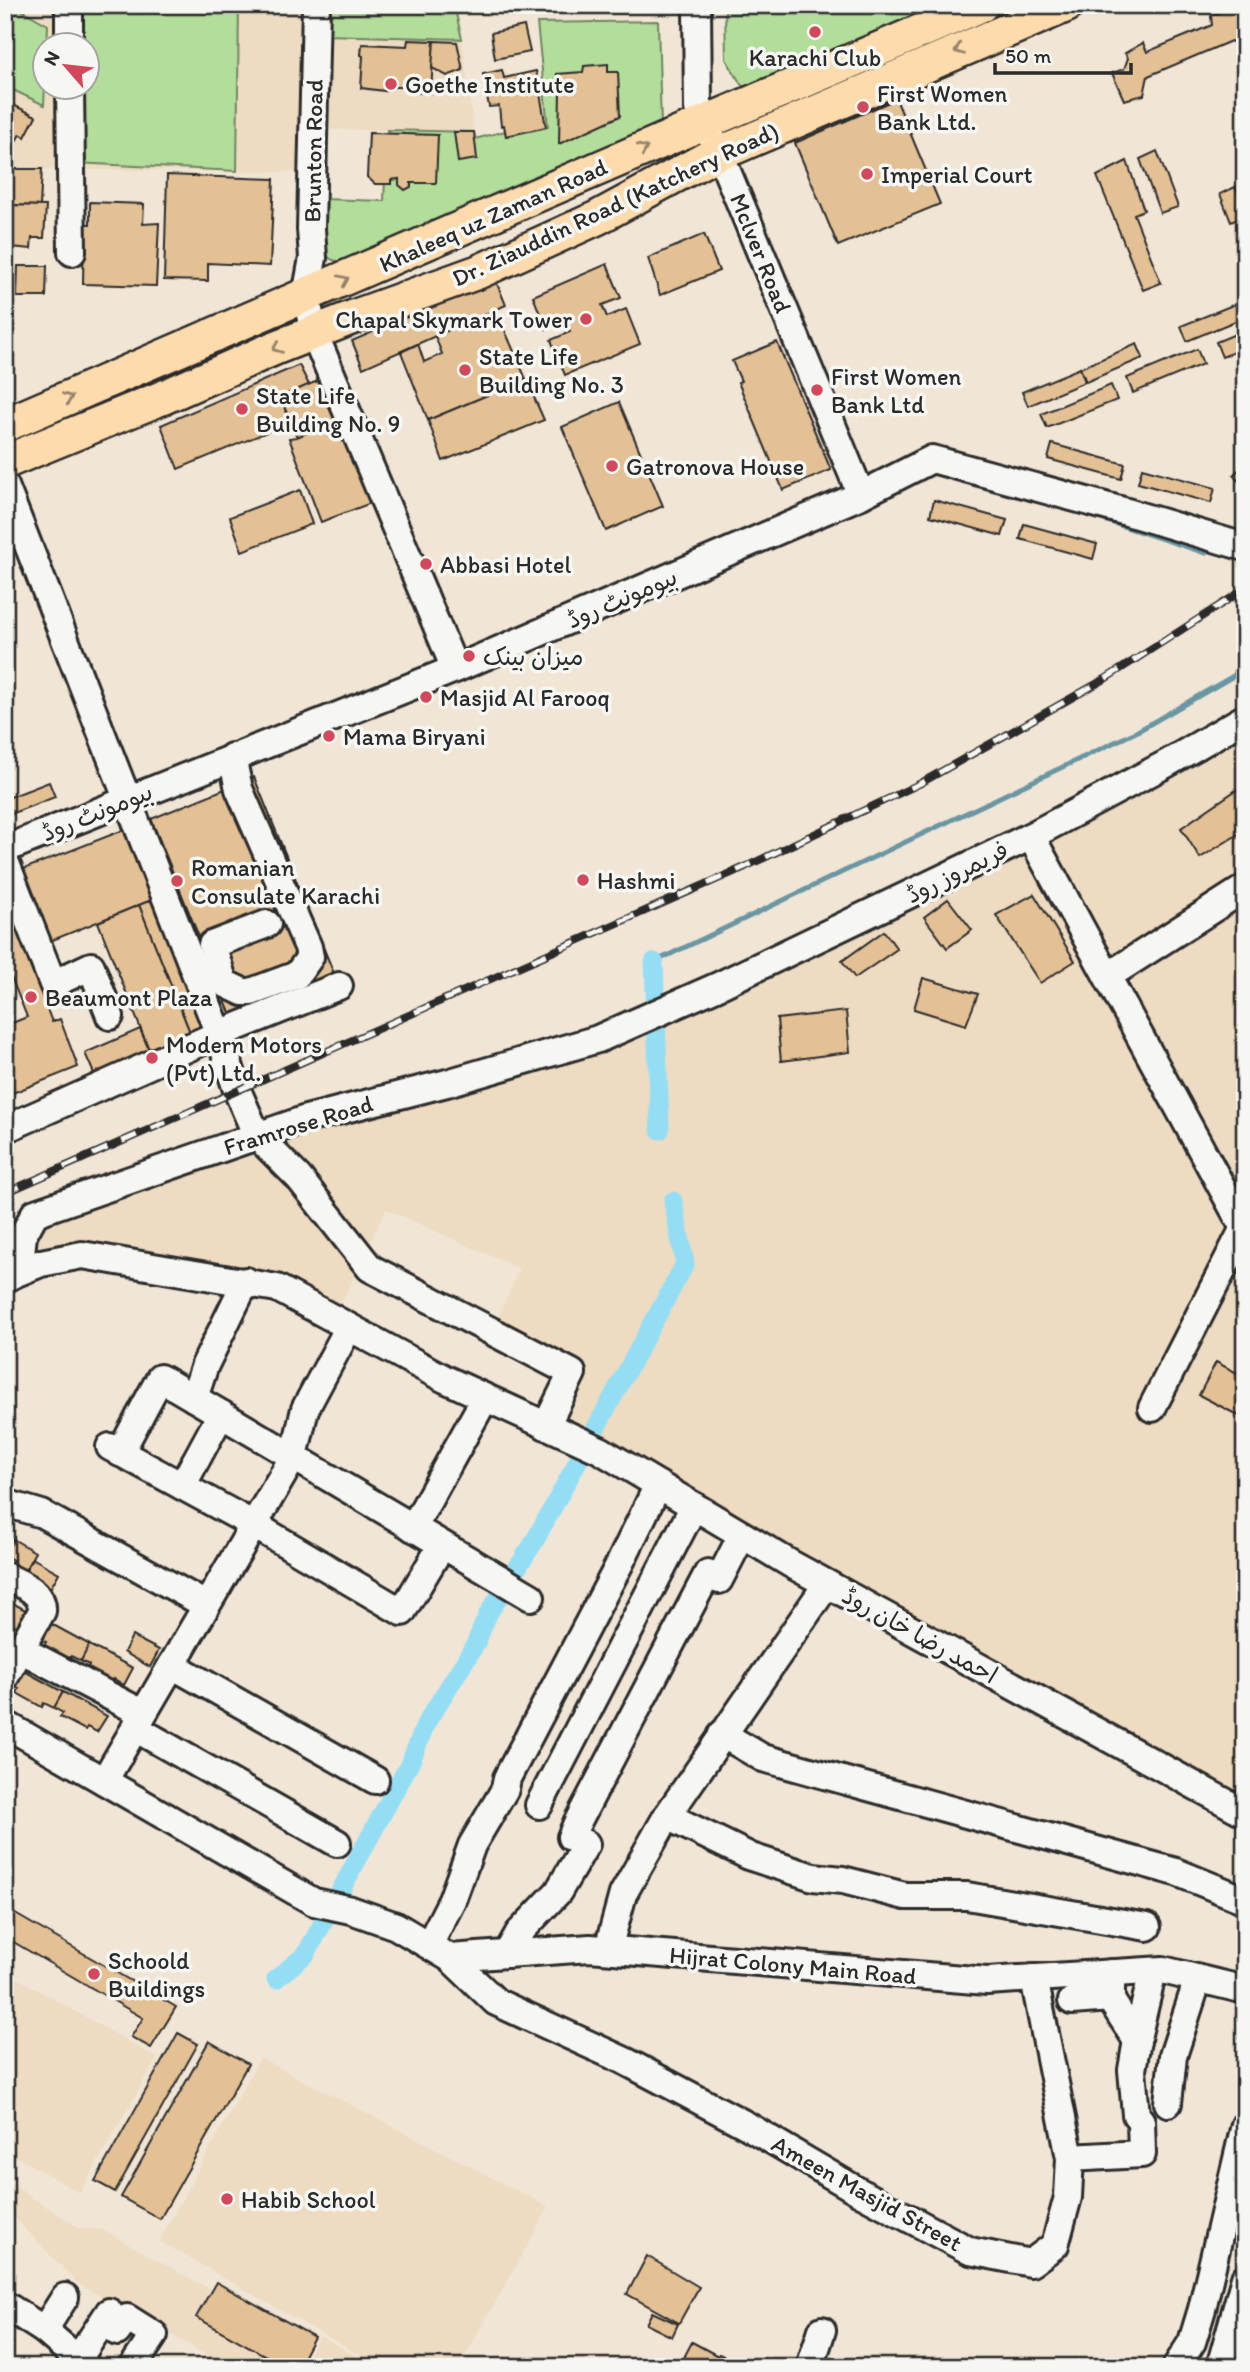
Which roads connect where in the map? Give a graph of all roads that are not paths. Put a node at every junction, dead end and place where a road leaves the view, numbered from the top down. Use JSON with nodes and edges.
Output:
{"nodes":[{"id":1,"x":316,"y":5,"type":"edge"},
{"id":2,"x":697,"y":5,"type":"edge"},
{"id":3,"x":981,"y":5,"type":"edge"},
{"id":4,"x":1067,"y":5,"type":"edge"},
{"id":5,"x":62,"y":10,"type":"edge"},
{"id":6,"x":944,"y":14,"type":"edge"},
{"id":7,"x":66,"y":32,"type":"edge"},
{"id":8,"x":70,"y":102,"type":"edge"},
{"id":9,"x":705,"y":122,"type":"junction"},
{"id":10,"x":719,"y":152,"type":"junction"},
{"id":11,"x":72,"y":252,"type":"dead end"},
{"id":12,"x":306,"y":296,"type":"junction"},
{"id":13,"x":314,"y":333,"type":"junction"},
{"id":14,"x":5,"y":425,"type":"edge"},
{"id":15,"x":5,"y":462,"type":"edge"},
{"id":16,"x":5,"y":486,"type":"edge"},
{"id":17,"x":861,"y":495,"type":"junction"},
{"id":18,"x":1245,"y":543,"type":"edge"},
{"id":19,"x":454,"y":669,"type":"junction"},
{"id":20,"x":1245,"y":718,"type":"edge"},
{"id":21,"x":232,"y":757,"type":"junction"},
{"id":22,"x":126,"y":799,"type":"junction"},
{"id":23,"x":1031,"y":836,"type":"junction"},
{"id":24,"x":5,"y":849,"type":"edge"},
{"id":25,"x":5,"y":861,"type":"edge"},
{"id":26,"x":1245,"y":888,"type":"edge"},
{"id":27,"x":267,"y":924,"type":"dead end"},
{"id":28,"x":1108,"y":976,"type":"junction"},
{"id":29,"x":339,"y":986,"type":"dead end"},
{"id":30,"x":110,"y":1016,"type":"dead end"},
{"id":31,"x":636,"y":1023,"type":"joint"},
{"id":32,"x":219,"y":1034,"type":"junction"},
{"id":33,"x":5,"y":1129,"type":"edge"},
{"id":34,"x":257,"y":1136,"type":"junction"},
{"id":35,"x":14,"y":1237,"type":"edge"},
{"id":36,"x":10,"y":1277,"type":"edge"},
{"id":37,"x":246,"y":1281,"type":"junction"},
{"id":38,"x":349,"y":1327,"type":"junction"},
{"id":39,"x":194,"y":1398,"type":"junction"},
{"id":40,"x":485,"y":1398,"type":"junction"},
{"id":41,"x":1152,"y":1409,"type":"dead end"},
{"id":42,"x":221,"y":1414,"type":"junction"},
{"id":43,"x":546,"y":1426,"type":"junction"},
{"id":44,"x":294,"y":1456,"type":"junction"},
{"id":45,"x":658,"y":1485,"type":"junction"},
{"id":46,"x":182,"y":1486,"type":"junction"},
{"id":47,"x":5,"y":1503,"type":"edge"},
{"id":48,"x":694,"y":1506,"type":"junction"},
{"id":49,"x":254,"y":1525,"type":"junction"},
{"id":50,"x":413,"y":1528,"type":"junction"},
{"id":51,"x":742,"y":1535,"type":"junction"},
{"id":52,"x":442,"y":1545,"type":"junction"},
{"id":53,"x":5,"y":1576,"type":"edge"},
{"id":54,"x":827,"y":1584,"type":"junction"},
{"id":55,"x":531,"y":1597,"type":"dead end"},
{"id":56,"x":206,"y":1605,"type":"junction"},
{"id":57,"x":22,"y":1650,"type":"junction"},
{"id":58,"x":172,"y":1664,"type":"junction"},
{"id":59,"x":5,"y":1677,"type":"edge"},
{"id":60,"x":139,"y":1721,"type":"junction"},
{"id":61,"x":5,"y":1724,"type":"edge"},
{"id":62,"x":722,"y":1734,"type":"junction"},
{"id":63,"x":375,"y":1780,"type":"dead end"},
{"id":64,"x":104,"y":1781,"type":"junction"},
{"id":65,"x":505,"y":1789,"type":"junction"},
{"id":66,"x":539,"y":1805,"type":"junction"},
{"id":67,"x":1245,"y":1814,"type":"edge"},
{"id":68,"x":667,"y":1816,"type":"junction"},
{"id":69,"x":578,"y":1823,"type":"junction"},
{"id":70,"x":337,"y":1843,"type":"dead end"},
{"id":71,"x":1245,"y":1900,"type":"edge"},
{"id":72,"x":1147,"y":1927,"type":"dead end"},
{"id":73,"x":608,"y":1949,"type":"junction"},
{"id":74,"x":439,"y":1951,"type":"junction"},
{"id":75,"x":507,"y":1954,"type":"junction"},
{"id":76,"x":1153,"y":1971,"type":"junction"},
{"id":77,"x":1034,"y":1978,"type":"junction"},
{"id":78,"x":1198,"y":1979,"type":"junction"},
{"id":79,"x":1111,"y":1986,"type":"junction"},
{"id":80,"x":1245,"y":1990,"type":"edge"},
{"id":81,"x":1072,"y":2001,"type":"dead end"},
{"id":82,"x":1137,"y":2041,"type":"junction"},
{"id":83,"x":1168,"y":2103,"type":"dead end"},
{"id":84,"x":1245,"y":2125,"type":"edge"},
{"id":85,"x":1070,"y":2158,"type":"junction"},
{"id":86,"x":1245,"y":2278,"type":"edge"},
{"id":87,"x":65,"y":2297,"type":"dead end"},
{"id":88,"x":5,"y":2305,"type":"edge"},
{"id":89,"x":44,"y":2330,"type":"junction"},
{"id":90,"x":821,"y":2330,"type":"dead end"},
{"id":91,"x":76,"y":2362,"type":"edge"},
{"id":92,"x":136,"y":2367,"type":"edge"},
{"id":93,"x":810,"y":2367,"type":"edge"},
{"id":94,"x":1176,"y":2367,"type":"edge"},
{"id":95,"x":1220,"y":2367,"type":"edge"}],
"edges":[{"from":1,"to":12,"type":"street","name":"Brunton Road"},
{"from":2,"to":9,"type":"street","name":"Mclver Road"},
{"from":3,"to":6,"type":"main road","name":"Khaleeq uz Zaman Road"},
{"from":4,"to":10,"type":"main road","name":"Dr. Ziauddin Road (Katchery Road)","one_way":true},
{"from":5,"to":7,"type":"street"},
{"from":6,"to":9,"type":"main road","name":"Khaleeq uz Zaman Road"},
{"from":8,"to":11,"type":"street"},
{"from":9,"to":10,"type":"street","name":"Mclver Road"},
{"from":12,"to":9,"type":"main road","name":"Khaleeq uz Zaman Road","one_way":true},
{"from":10,"to":13,"type":"main road","name":"Dr. Ziauddin Road (Katchery Road)"},
{"from":10,"to":17,"type":"street","name":"Mclver Road"},
{"from":12,"to":13,"type":"street"},
{"from":14,"to":12,"type":"main road","name":"Khaleeq uz Zaman Road","one_way":true},
{"from":13,"to":15,"type":"main road","name":"Dr. Ziauddin Road (Katchery Road)","one_way":true},
{"from":13,"to":19,"type":"street"},
{"from":16,"to":22,"type":"street"},
{"from":17,"to":18,"type":"street","name":"بیومونٹ روڈ"},
{"from":17,"to":19,"type":"street","name":"بیومونٹ روڈ"},
{"from":19,"to":21,"type":"street","name":"بیومونٹ روڈ"},
{"from":20,"to":23,"type":"street","name":"فریمروز روڈ"},
{"from":21,"to":22,"type":"street","name":"بیومونٹ روڈ"},
{"from":21,"to":27,"type":"street"},
{"from":22,"to":24,"type":"street","name":"بیومونٹ روڈ"},
{"from":22,"to":32,"type":"street"},
{"from":23,"to":28,"type":"street"},
{"from":23,"to":31,"type":"street","name":"فریمروز روڈ"},
{"from":25,"to":30,"type":"street"},
{"from":26,"to":28,"type":"street"},
{"from":28,"to":41,"type":"street"},
{"from":29,"to":32,"type":"street"},
{"from":31,"to":34,"type":"street","name":"Framrose Road"},
{"from":32,"to":33,"type":"street"},
{"from":32,"to":34,"type":"street"},
{"from":34,"to":35,"type":"street","name":"Framrose Road"},
{"from":34,"to":43,"type":"street"},
{"from":35,"to":36,"type":"street","name":"Framrose Road"},
{"from":36,"to":37,"type":"street","name":"احمد رضا خان روڈ"},
{"from":37,"to":38,"type":"street","name":"احمد رضا خان روڈ"},
{"from":37,"to":39,"type":"street"},
{"from":38,"to":40,"type":"street","name":"احمد رضا خان روڈ"},
{"from":38,"to":44,"type":"street"},
{"from":39,"to":42,"type":"street"},
{"from":39,"to":46,"type":"street"},
{"from":40,"to":43,"type":"street","name":"احمد رضا خان روڈ"},
{"from":40,"to":50,"type":"street"},
{"from":42,"to":44,"type":"street"},
{"from":42,"to":46,"type":"street"},
{"from":43,"to":45,"type":"street","name":"احمد رضا خان روڈ"},
{"from":44,"to":49,"type":"street"},
{"from":44,"to":50,"type":"street"},
{"from":45,"to":48,"type":"street","name":"احمد رضا خان روڈ"},
{"from":45,"to":65,"type":"street"},
{"from":46,"to":49,"type":"street"},
{"from":47,"to":56,"type":"street"},
{"from":48,"to":51,"type":"street","name":"احمد رضا خان روڈ"},
{"from":48,"to":66,"type":"street"},
{"from":49,"to":52,"type":"street"},
{"from":49,"to":56,"type":"street"},
{"from":50,"to":52,"type":"street"},
{"from":51,"to":54,"type":"street","name":"احمد رضا خان روڈ"},
{"from":51,"to":69,"type":"street"},
{"from":52,"to":55,"type":"street"},
{"from":53,"to":57,"type":"street"},
{"from":54,"to":62,"type":"street"},
{"from":54,"to":67,"type":"street","name":"احمد رضا خان روڈ"},
{"from":56,"to":58,"type":"street"},
{"from":57,"to":59,"type":"street"},
{"from":57,"to":60,"type":"street"},
{"from":58,"to":60,"type":"street"},
{"from":58,"to":63,"type":"street"},
{"from":60,"to":64,"type":"street"},
{"from":60,"to":70,"type":"street"},
{"from":61,"to":64,"type":"street"},
{"from":62,"to":68,"type":"street"},
{"from":62,"to":71,"type":"street"},
{"from":64,"to":74,"type":"street"},
{"from":65,"to":66,"type":"street"},
{"from":65,"to":74,"type":"street"},
{"from":66,"to":69,"type":"street"},
{"from":68,"to":72,"type":"street"},
{"from":68,"to":73,"type":"street"},
{"from":69,"to":75,"type":"street"},
{"from":73,"to":75,"type":"street","name":"Hijrat Colony Main Road"},
{"from":73,"to":77,"type":"street","name":"Hijrat Colony Main Road"},
{"from":74,"to":75,"type":"street","name":"Hijrat Colony Main Road"},
{"from":74,"to":85,"type":"street","name":"Ameen Masjid Street"},
{"from":76,"to":78,"type":"street","name":"Hijrat Colony Main Road"},
{"from":76,"to":79,"type":"street","name":"Hijrat Colony Main Road"},
{"from":76,"to":82,"type":"street"},
{"from":77,"to":79,"type":"street","name":"Hijrat Colony Main Road"},
{"from":77,"to":85,"type":"street","name":"Ameen Masjid Street"},
{"from":78,"to":80,"type":"street","name":"Hijrat Colony Main Road"},
{"from":78,"to":83,"type":"street"},
{"from":79,"to":81,"type":"street"},
{"from":79,"to":82,"type":"street"},
{"from":82,"to":85,"type":"street"},
{"from":84,"to":94,"type":"street"},
{"from":86,"to":95,"type":"street"},
{"from":87,"to":89,"type":"street"},
{"from":88,"to":89,"type":"street"},
{"from":89,"to":91,"type":"street"},
{"from":90,"to":93,"type":"street"},
{"from":91,"to":92,"type":"street"}]}
